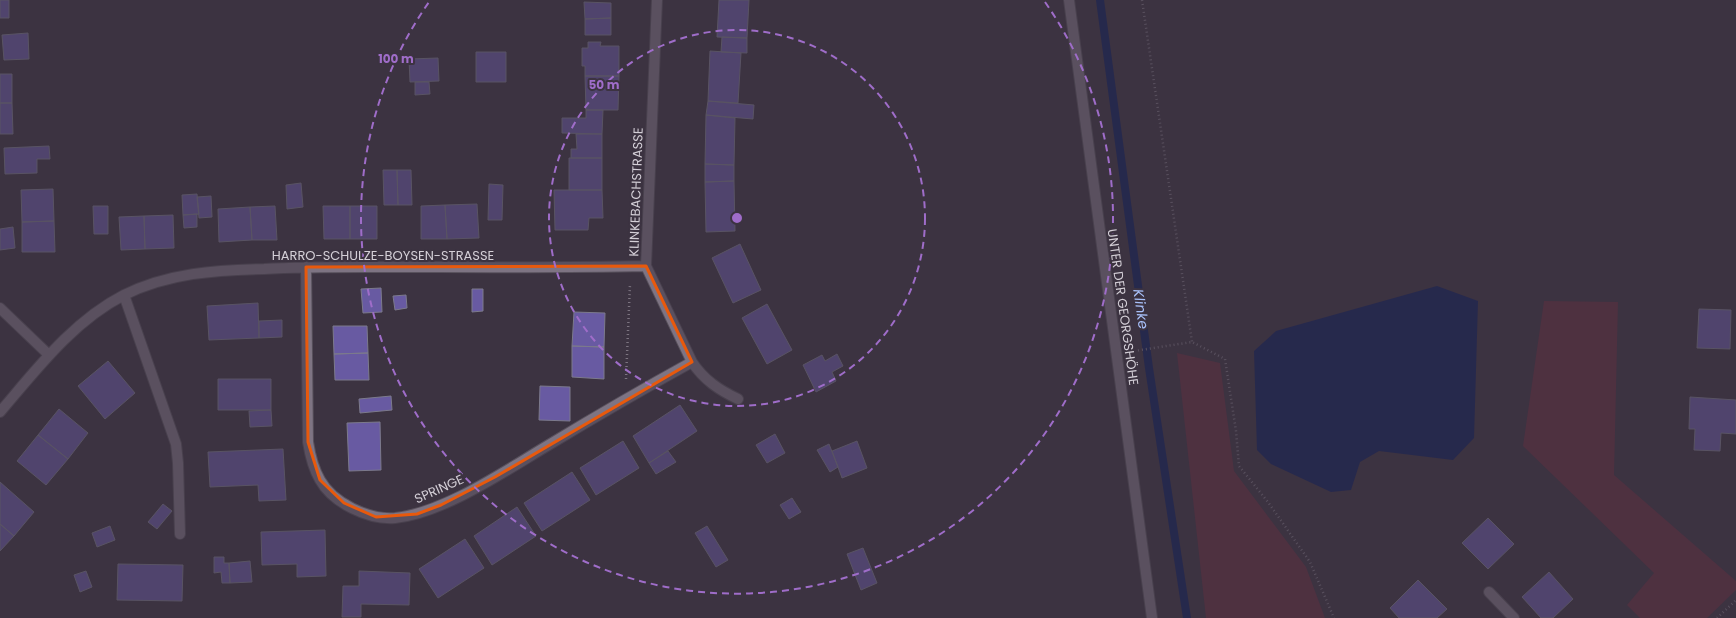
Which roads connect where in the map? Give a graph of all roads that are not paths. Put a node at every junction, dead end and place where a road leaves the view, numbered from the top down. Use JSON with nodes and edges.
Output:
{"nodes":[{"id":1,"x":657,"y":0,"type":"edge"},
{"id":2,"x":1069,"y":0,"type":"edge"},
{"id":3,"x":646,"y":266,"type":"junction"},
{"id":4,"x":306,"y":267,"type":"junction"},
{"id":5,"x":124,"y":295,"type":"junction"},
{"id":6,"x":0,"y":308,"type":"edge"},
{"id":7,"x":48,"y":355,"type":"junction"},
{"id":8,"x":692,"y":362,"type":"junction"},
{"id":9,"x":738,"y":399,"type":"dead end"},
{"id":10,"x":0,"y":412,"type":"edge"},
{"id":11,"x":180,"y":534,"type":"dead end"},
{"id":12,"x":1489,"y":592,"type":"dead end"},
{"id":13,"x":1152,"y":618,"type":"edge"},
{"id":14,"x":1514,"y":618,"type":"edge"}],
"edges":[{"from":1,"to":3,"type":"street","name":"KLINKEBACHSTRASSE"},
{"from":2,"to":13,"type":"street","name":"UNTER DER GEORGSHÖHE"},
{"from":3,"to":4,"type":"street","name":"HARRO-SCHULZE-BOYSEN-STRASSE"},
{"from":3,"to":8,"type":"street","name":"KLINKEBACHSTRASSE"},
{"from":4,"to":5,"type":"street","name":"HARRO-SCHULZE-BOYSEN-STRASSE"},
{"from":4,"to":8,"type":"street","name":"SPRINGE"},
{"from":5,"to":7,"type":"street","name":"HARRO-SCHULZE-BOYSEN-STRASSE"},
{"from":5,"to":11,"type":"street"},
{"from":6,"to":7,"type":"street"},
{"from":7,"to":10,"type":"street","name":"HARRO-SCHULZE-BOYSEN-STRASSE"},
{"from":8,"to":9,"type":"street","name":"KLINKEBACHSTRASSE"},
{"from":12,"to":14,"type":"street"}]}
